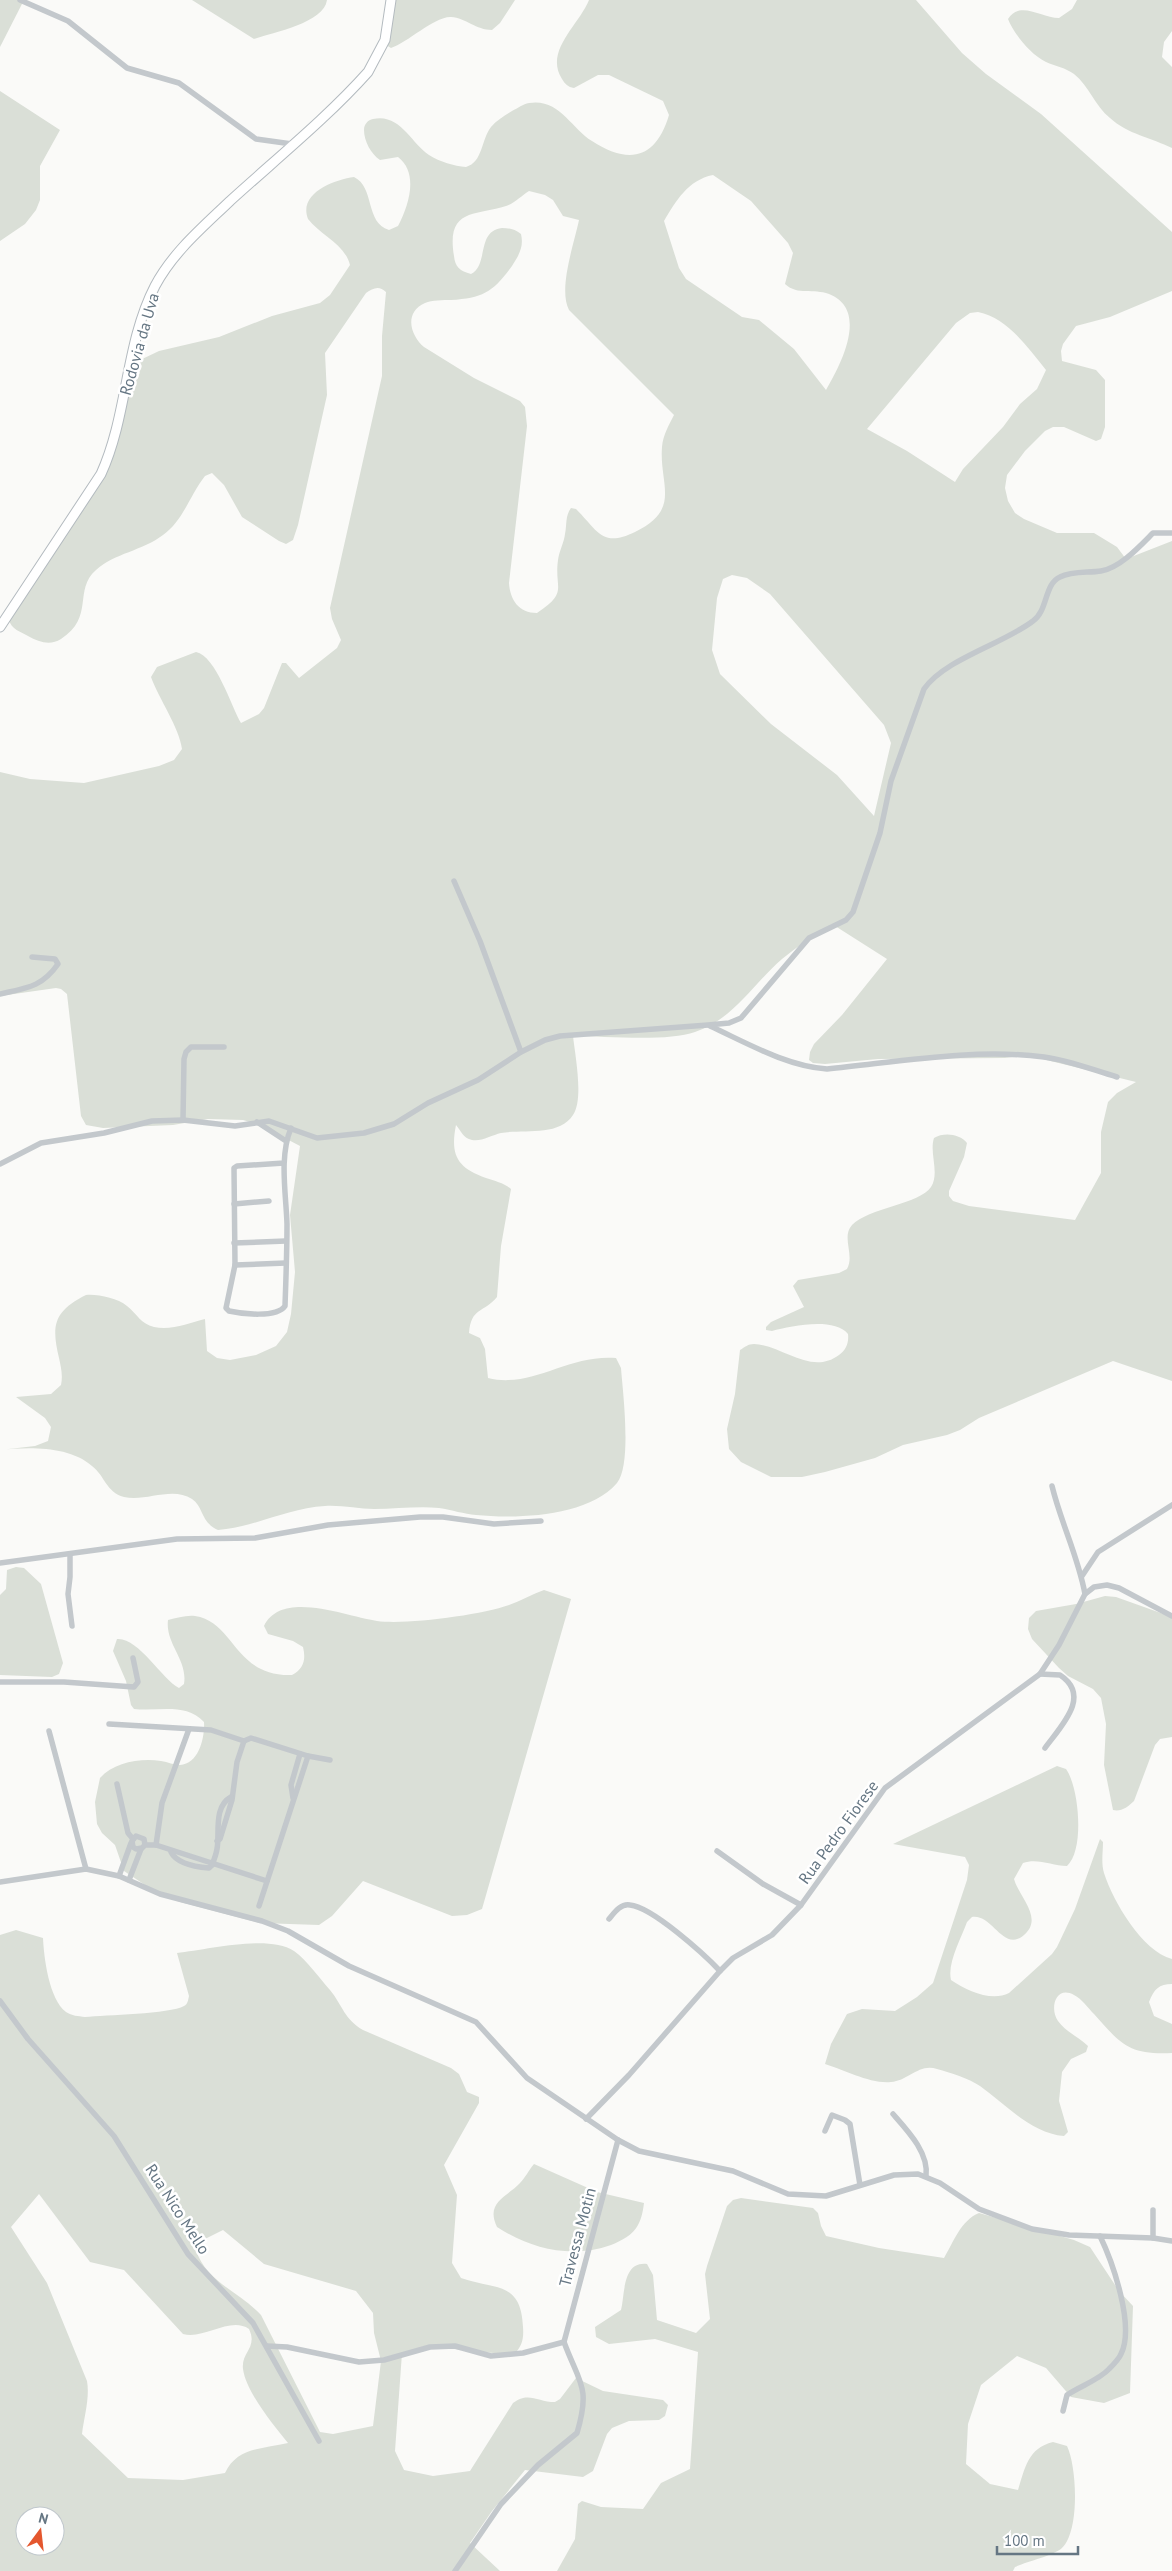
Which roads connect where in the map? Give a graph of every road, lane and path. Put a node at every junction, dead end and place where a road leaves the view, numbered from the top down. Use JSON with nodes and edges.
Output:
{"nodes":[{"id":1,"x":20,"y":0,"type":"edge"},
{"id":2,"x":391,"y":0,"type":"edge"},
{"id":3,"x":292,"y":144,"type":"junction"},
{"id":4,"x":1172,"y":533,"type":"edge"},
{"id":5,"x":0,"y":627,"type":"edge"},
{"id":6,"x":454,"y":880,"type":"dead end"},
{"id":7,"x":32,"y":958,"type":"dead end"},
{"id":8,"x":0,"y":994,"type":"edge"},
{"id":9,"x":708,"y":1026,"type":"junction"},
{"id":10,"x":224,"y":1047,"type":"dead end"},
{"id":11,"x":521,"y":1052,"type":"junction"},
{"id":12,"x":1117,"y":1077,"type":"dead end"},
{"id":13,"x":183,"y":1120,"type":"junction"},
{"id":14,"x":257,"y":1122,"type":"junction"},
{"id":15,"x":291,"y":1128,"type":"junction"},
{"id":16,"x":286,"y":1140,"type":"junction"},
{"id":17,"x":284,"y":1163,"type":"junction"},
{"id":18,"x":0,"y":1164,"type":"edge"},
{"id":19,"x":269,"y":1201,"type":"dead end"},
{"id":20,"x":234,"y":1204,"type":"junction"},
{"id":21,"x":286,"y":1242,"type":"junction"},
{"id":22,"x":234,"y":1243,"type":"junction"},
{"id":23,"x":286,"y":1263,"type":"junction"},
{"id":24,"x":235,"y":1265,"type":"junction"},
{"id":25,"x":1052,"y":1486,"type":"dead end"},
{"id":26,"x":1172,"y":1505,"type":"edge"},
{"id":27,"x":541,"y":1521,"type":"dead end"},
{"id":28,"x":70,"y":1554,"type":"junction"},
{"id":29,"x":0,"y":1563,"type":"edge"},
{"id":30,"x":1082,"y":1576,"type":"junction"},
{"id":31,"x":1085,"y":1594,"type":"junction"},
{"id":32,"x":1172,"y":1616,"type":"edge"},
{"id":33,"x":72,"y":1626,"type":"dead end"},
{"id":34,"x":133,"y":1658,"type":"dead end"},
{"id":35,"x":1040,"y":1674,"type":"junction"},
{"id":36,"x":0,"y":1682,"type":"edge"},
{"id":37,"x":109,"y":1724,"type":"dead end"},
{"id":38,"x":189,"y":1729,"type":"junction"},
{"id":39,"x":49,"y":1731,"type":"dead end"},
{"id":40,"x":244,"y":1741,"type":"junction"},
{"id":41,"x":1045,"y":1748,"type":"dead end"},
{"id":42,"x":300,"y":1754,"type":"junction"},
{"id":43,"x":308,"y":1756,"type":"junction"},
{"id":44,"x":330,"y":1760,"type":"dead end"},
{"id":45,"x":117,"y":1784,"type":"dead end"},
{"id":46,"x":293,"y":1798,"type":"junction"},
{"id":47,"x":132,"y":1841,"type":"junction"},
{"id":48,"x":156,"y":1845,"type":"junction"},
{"id":49,"x":143,"y":1847,"type":"junction"},
{"id":50,"x":717,"y":1851,"type":"dead end"},
{"id":51,"x":123,"y":1863,"type":"junction"},
{"id":52,"x":212,"y":1865,"type":"junction"},
{"id":53,"x":134,"y":1866,"type":"junction"},
{"id":54,"x":86,"y":1869,"type":"junction"},
{"id":55,"x":118,"y":1876,"type":"junction"},
{"id":56,"x":129,"y":1880,"type":"junction"},
{"id":57,"x":267,"y":1881,"type":"junction"},
{"id":58,"x":0,"y":1882,"type":"edge"},
{"id":59,"x":801,"y":1905,"type":"junction"},
{"id":60,"x":259,"y":1906,"type":"dead end"},
{"id":61,"x":609,"y":1919,"type":"dead end"},
{"id":62,"x":720,"y":1971,"type":"junction"},
{"id":63,"x":0,"y":2001,"type":"edge"},
{"id":64,"x":893,"y":2114,"type":"dead end"},
{"id":65,"x":586,"y":2119,"type":"junction"},
{"id":66,"x":825,"y":2130,"type":"dead end"},
{"id":67,"x":618,"y":2140,"type":"junction"},
{"id":68,"x":926,"y":2176,"type":"junction"},
{"id":69,"x":860,"y":2185,"type":"junction"},
{"id":70,"x":1153,"y":2210,"type":"dead end"},
{"id":71,"x":1100,"y":2236,"type":"junction"},
{"id":72,"x":1153,"y":2238,"type":"junction"},
{"id":73,"x":1172,"y":2240,"type":"edge"},
{"id":74,"x":564,"y":2342,"type":"junction"},
{"id":75,"x":267,"y":2346,"type":"junction"},
{"id":76,"x":1063,"y":2411,"type":"dead end"},
{"id":77,"x":318,"y":2441,"type":"dead end"},
{"id":78,"x":455,"y":2571,"type":"edge"}],
"edges":[{"from":1,"to":3,"type":"street"},
{"from":2,"to":3,"type":"street","name":"Rodovia da Uva"},
{"from":3,"to":5,"type":"street","name":"Rodovia da Uva"},
{"from":4,"to":9,"type":"street"},
{"from":6,"to":11,"type":"street"},
{"from":7,"to":8,"type":"street"},
{"from":9,"to":11,"type":"street"},
{"from":9,"to":12,"type":"street"},
{"from":10,"to":13,"type":"street"},
{"from":11,"to":15,"type":"street"},
{"from":13,"to":14,"type":"street"},
{"from":13,"to":18,"type":"street"},
{"from":14,"to":15,"type":"street"},
{"from":14,"to":16,"type":"street"},
{"from":15,"to":16,"type":"street"},
{"from":16,"to":17,"type":"street"},
{"from":17,"to":20,"type":"street"},
{"from":17,"to":21,"type":"street"},
{"from":19,"to":20,"type":"street"},
{"from":20,"to":22,"type":"street"},
{"from":21,"to":22,"type":"street"},
{"from":21,"to":23,"type":"street"},
{"from":22,"to":24,"type":"street"},
{"from":23,"to":24,"type":"street"},
{"from":23,"to":24,"type":"street"},
{"from":25,"to":30,"type":"street"},
{"from":26,"to":30,"type":"street"},
{"from":27,"to":28,"type":"street"},
{"from":28,"to":29,"type":"street"},
{"from":28,"to":33,"type":"street"},
{"from":30,"to":31,"type":"street"},
{"from":31,"to":32,"type":"street"},
{"from":31,"to":35,"type":"street","name":"Rua Pedro Fiorese"},
{"from":34,"to":36,"type":"street"},
{"from":35,"to":41,"type":"street"},
{"from":35,"to":59,"type":"street","name":"Rua Pedro Fiorese"},
{"from":37,"to":38,"type":"street"},
{"from":38,"to":40,"type":"street"},
{"from":38,"to":48,"type":"street"},
{"from":39,"to":54,"type":"street"},
{"from":40,"to":42,"type":"street"},
{"from":40,"to":52,"type":"street"},
{"from":42,"to":43,"type":"street"},
{"from":42,"to":46,"type":"street"},
{"from":43,"to":44,"type":"street"},
{"from":43,"to":46,"type":"street"},
{"from":45,"to":47,"type":"street"},
{"from":46,"to":57,"type":"street"},
{"from":47,"to":49,"type":"street"},
{"from":47,"to":49,"type":"street"},
{"from":47,"to":51,"type":"street"},
{"from":48,"to":49,"type":"street"},
{"from":48,"to":52,"type":"street"},
{"from":49,"to":53,"type":"street"},
{"from":50,"to":59,"type":"street"},
{"from":51,"to":53,"type":"street"},
{"from":51,"to":55,"type":"street"},
{"from":52,"to":57,"type":"street"},
{"from":53,"to":56,"type":"street"},
{"from":54,"to":55,"type":"street"},
{"from":54,"to":58,"type":"street"},
{"from":55,"to":56,"type":"street"},
{"from":56,"to":65,"type":"street"},
{"from":57,"to":60,"type":"street"},
{"from":59,"to":62,"type":"street","name":"Rua Pedro Fiorese"},
{"from":61,"to":62,"type":"street"},
{"from":62,"to":65,"type":"street","name":"Rua Pedro Fiorese"},
{"from":63,"to":75,"type":"street","name":"Rua Nico Mello"},
{"from":64,"to":68,"type":"street"},
{"from":65,"to":67,"type":"street"},
{"from":66,"to":69,"type":"street"},
{"from":67,"to":69,"type":"street"},
{"from":67,"to":74,"type":"street","name":"Travessa Motin"},
{"from":68,"to":69,"type":"street"},
{"from":68,"to":71,"type":"street"},
{"from":70,"to":72,"type":"street"},
{"from":71,"to":72,"type":"street"},
{"from":71,"to":76,"type":"street"},
{"from":72,"to":73,"type":"street"},
{"from":74,"to":75,"type":"street"},
{"from":74,"to":78,"type":"street"},
{"from":75,"to":77,"type":"street","name":"Rua Nico Mello"}]}
